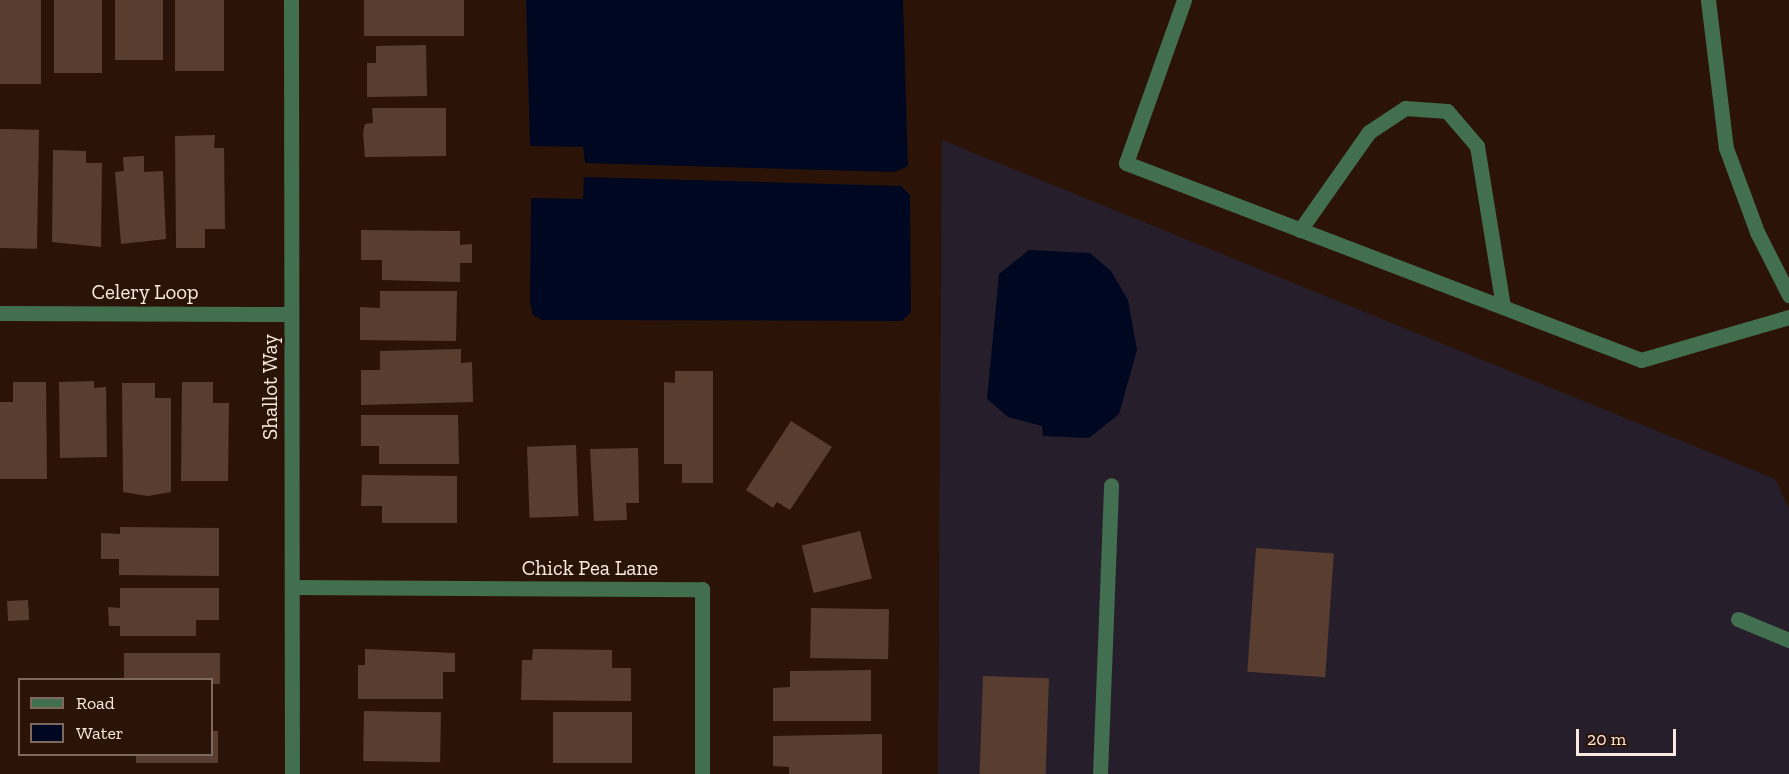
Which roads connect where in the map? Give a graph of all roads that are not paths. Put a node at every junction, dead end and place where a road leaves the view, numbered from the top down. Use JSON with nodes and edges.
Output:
{"nodes":[{"id":1,"x":291,"y":0,"type":"edge"},
{"id":2,"x":1184,"y":0,"type":"edge"},
{"id":3,"x":1708,"y":0,"type":"edge"},
{"id":4,"x":1300,"y":230,"type":"junction"},
{"id":5,"x":1789,"y":295,"type":"edge"},
{"id":6,"x":1503,"y":307,"type":"junction"},
{"id":7,"x":0,"y":313,"type":"edge"},
{"id":8,"x":291,"y":314,"type":"junction"},
{"id":9,"x":1789,"y":317,"type":"edge"},
{"id":10,"x":1111,"y":485,"type":"dead end"},
{"id":11,"x":292,"y":587,"type":"junction"},
{"id":12,"x":1738,"y":619,"type":"dead end"},
{"id":13,"x":1789,"y":640,"type":"edge"},
{"id":14,"x":292,"y":774,"type":"edge"},
{"id":15,"x":702,"y":774,"type":"edge"},
{"id":16,"x":1100,"y":774,"type":"edge"}],
"edges":[{"from":1,"to":8,"type":"street","name":"Shallot Way"},
{"from":2,"to":4,"type":"street"},
{"from":3,"to":5,"type":"street"},
{"from":4,"to":6,"type":"street"},
{"from":4,"to":6,"type":"street"},
{"from":6,"to":9,"type":"street"},
{"from":7,"to":8,"type":"street","name":"Celery Loop"},
{"from":8,"to":11,"type":"street","name":"Shallot Way"},
{"from":10,"to":16,"type":"street"},
{"from":11,"to":14,"type":"street","name":"Shallot Way"},
{"from":11,"to":15,"type":"street","name":"Chick Pea Lane"},
{"from":12,"to":13,"type":"street"}]}
